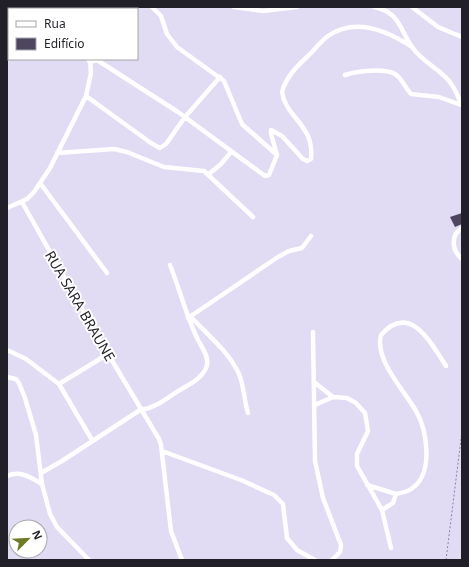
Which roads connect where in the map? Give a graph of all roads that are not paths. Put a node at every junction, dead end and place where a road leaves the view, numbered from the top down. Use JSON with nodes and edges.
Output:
{"nodes":[{"id":1,"x":152,"y":7,"type":"edge"},
{"id":2,"x":234,"y":7,"type":"edge"},
{"id":3,"x":297,"y":7,"type":"edge"},
{"id":4,"x":374,"y":7,"type":"edge"},
{"id":5,"x":412,"y":7,"type":"edge"},
{"id":6,"x":462,"y":37,"type":"edge"},
{"id":7,"x":412,"y":47,"type":"junction"},
{"id":8,"x":93,"y":60,"type":"edge"},
{"id":9,"x":345,"y":75,"type":"dead end"},
{"id":10,"x":220,"y":77,"type":"junction"},
{"id":11,"x":86,"y":96,"type":"junction"},
{"id":12,"x":461,"y":105,"type":"edge"},
{"id":13,"x":186,"y":117,"type":"junction"},
{"id":14,"x":231,"y":152,"type":"junction"},
{"id":15,"x":58,"y":153,"type":"junction"},
{"id":16,"x":277,"y":155,"type":"junction"},
{"id":17,"x":208,"y":174,"type":"junction"},
{"id":18,"x":40,"y":183,"type":"junction"},
{"id":19,"x":22,"y":202,"type":"junction"},
{"id":20,"x":7,"y":208,"type":"edge"},
{"id":21,"x":253,"y":217,"type":"dead end"},
{"id":22,"x":462,"y":228,"type":"edge"},
{"id":23,"x":311,"y":236,"type":"dead end"},
{"id":24,"x":462,"y":260,"type":"edge"},
{"id":25,"x":170,"y":265,"type":"dead end"},
{"id":26,"x":107,"y":273,"type":"dead end"},
{"id":27,"x":190,"y":317,"type":"junction"},
{"id":28,"x":313,"y":332,"type":"dead end"},
{"id":29,"x":7,"y":350,"type":"edge"},
{"id":30,"x":108,"y":354,"type":"junction"},
{"id":31,"x":446,"y":366,"type":"dead end"},
{"id":32,"x":7,"y":377,"type":"edge"},
{"id":33,"x":314,"y":382,"type":"junction"},
{"id":34,"x":59,"y":384,"type":"junction"},
{"id":35,"x":333,"y":397,"type":"junction"},
{"id":36,"x":315,"y":405,"type":"junction"},
{"id":37,"x":140,"y":410,"type":"junction"},
{"id":38,"x":248,"y":413,"type":"dead end"},
{"id":39,"x":92,"y":440,"type":"junction"},
{"id":40,"x":162,"y":451,"type":"junction"},
{"id":41,"x":41,"y":473,"type":"junction"},
{"id":42,"x":7,"y":476,"type":"edge"},
{"id":43,"x":42,"y":484,"type":"junction"},
{"id":44,"x":366,"y":485,"type":"junction"},
{"id":45,"x":396,"y":494,"type":"junction"},
{"id":46,"x":382,"y":510,"type":"junction"},
{"id":47,"x":391,"y":548,"type":"dead end"},
{"id":48,"x":89,"y":560,"type":"edge"},
{"id":49,"x":182,"y":560,"type":"edge"},
{"id":50,"x":315,"y":560,"type":"edge"},
{"id":51,"x":332,"y":560,"type":"edge"}],
"edges":[{"from":1,"to":10,"type":"street"},
{"from":2,"to":3,"type":"street"},
{"from":4,"to":7,"type":"street"},
{"from":5,"to":6,"type":"street"},
{"from":7,"to":12,"type":"street"},
{"from":7,"to":16,"type":"street"},
{"from":8,"to":11,"type":"street"},
{"from":8,"to":13,"type":"street"},
{"from":9,"to":12,"type":"street"},
{"from":10,"to":13,"type":"street"},
{"from":10,"to":16,"type":"street"},
{"from":11,"to":13,"type":"street"},
{"from":11,"to":15,"type":"street"},
{"from":13,"to":14,"type":"street"},
{"from":14,"to":16,"type":"street"},
{"from":14,"to":17,"type":"street"},
{"from":15,"to":17,"type":"street"},
{"from":15,"to":18,"type":"street"},
{"from":17,"to":21,"type":"street"},
{"from":18,"to":19,"type":"street"},
{"from":18,"to":26,"type":"street"},
{"from":19,"to":20,"type":"street"},
{"from":19,"to":30,"type":"street","name":"RUA SARA BRAUNE"},
{"from":22,"to":24,"type":"street"},
{"from":23,"to":27,"type":"street"},
{"from":25,"to":27,"type":"street"},
{"from":27,"to":37,"type":"street"},
{"from":27,"to":38,"type":"street"},
{"from":28,"to":33,"type":"street"},
{"from":29,"to":34,"type":"street"},
{"from":30,"to":34,"type":"street"},
{"from":30,"to":37,"type":"street","name":"RUA SARA BRAUNE"},
{"from":31,"to":45,"type":"street"},
{"from":32,"to":41,"type":"street"},
{"from":33,"to":35,"type":"street"},
{"from":33,"to":36,"type":"street"},
{"from":34,"to":39,"type":"street"},
{"from":35,"to":36,"type":"street"},
{"from":35,"to":44,"type":"street"},
{"from":36,"to":51,"type":"street"},
{"from":37,"to":39,"type":"street"},
{"from":37,"to":40,"type":"street","name":"RUA SARA BRAUNE"},
{"from":39,"to":41,"type":"street"},
{"from":40,"to":49,"type":"street","name":"RUA SARA BRAUNE"},
{"from":40,"to":50,"type":"street"},
{"from":41,"to":43,"type":"street"},
{"from":42,"to":43,"type":"street"},
{"from":43,"to":48,"type":"street"},
{"from":44,"to":45,"type":"street"},
{"from":44,"to":46,"type":"street"},
{"from":45,"to":46,"type":"street"},
{"from":46,"to":47,"type":"street"}]}
